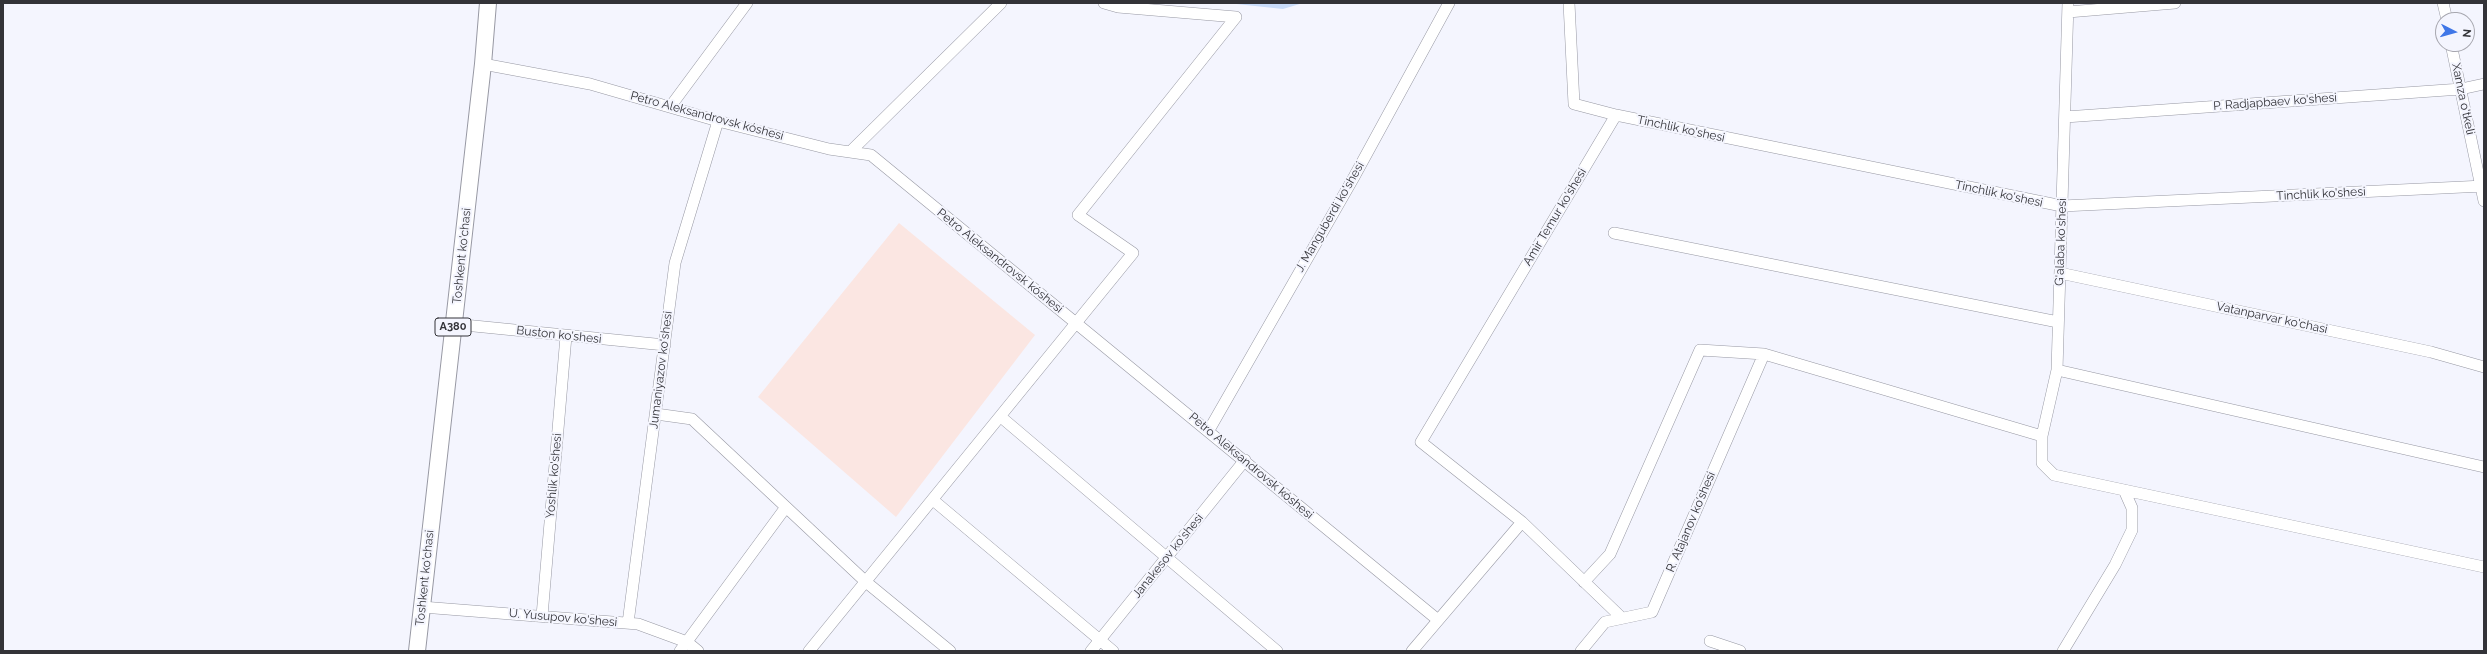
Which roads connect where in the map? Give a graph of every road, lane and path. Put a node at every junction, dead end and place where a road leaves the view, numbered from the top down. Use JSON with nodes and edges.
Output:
{"nodes":[{"id":1,"x":488,"y":3,"type":"edge"},
{"id":2,"x":747,"y":3,"type":"edge"},
{"id":3,"x":1001,"y":3,"type":"edge"},
{"id":4,"x":1104,"y":3,"type":"edge"},
{"id":5,"x":1449,"y":3,"type":"edge"},
{"id":6,"x":1569,"y":3,"type":"edge"},
{"id":7,"x":2175,"y":3,"type":"edge"},
{"id":8,"x":2068,"y":8,"type":"edge"},
{"id":9,"x":2454,"y":52,"type":"edge"},
{"id":10,"x":483,"y":64,"type":"junction"},
{"id":11,"x":2484,"y":84,"type":"edge"},
{"id":12,"x":2461,"y":89,"type":"junction"},
{"id":13,"x":670,"y":107,"type":"junction"},
{"id":14,"x":1616,"y":115,"type":"junction"},
{"id":15,"x":2065,"y":117,"type":"junction"},
{"id":16,"x":718,"y":121,"type":"junction"},
{"id":17,"x":850,"y":152,"type":"junction"},
{"id":18,"x":2482,"y":186,"type":"edge"},
{"id":19,"x":2484,"y":201,"type":"edge"},
{"id":20,"x":2062,"y":206,"type":"junction"},
{"id":21,"x":1614,"y":233,"type":"dead end"},
{"id":22,"x":2060,"y":273,"type":"junction"},
{"id":23,"x":2058,"y":322,"type":"junction"},
{"id":24,"x":1078,"y":323,"type":"junction"},
{"id":25,"x":454,"y":324,"type":"junction"},
{"id":26,"x":566,"y":336,"type":"junction"},
{"id":27,"x":665,"y":345,"type":"junction"},
{"id":28,"x":1764,"y":354,"type":"junction"},
{"id":29,"x":2484,"y":367,"type":"edge"},
{"id":30,"x":2057,"y":370,"type":"junction"},
{"id":31,"x":656,"y":414,"type":"junction"},
{"id":32,"x":1001,"y":417,"type":"junction"},
{"id":33,"x":1208,"y":430,"type":"junction"},
{"id":34,"x":2042,"y":436,"type":"junction"},
{"id":35,"x":1245,"y":460,"type":"junction"},
{"id":36,"x":2484,"y":467,"type":"edge"},
{"id":37,"x":2124,"y":490,"type":"junction"},
{"id":38,"x":933,"y":500,"type":"junction"},
{"id":39,"x":786,"y":507,"type":"junction"},
{"id":40,"x":1522,"y":522,"type":"junction"},
{"id":41,"x":1166,"y":558,"type":"junction"},
{"id":42,"x":2484,"y":566,"type":"edge"},
{"id":43,"x":866,"y":582,"type":"junction"},
{"id":44,"x":1584,"y":582,"type":"junction"},
{"id":45,"x":422,"y":607,"type":"junction"},
{"id":46,"x":542,"y":616,"type":"junction"},
{"id":47,"x":1622,"y":618,"type":"junction"},
{"id":48,"x":1438,"y":620,"type":"junction"},
{"id":49,"x":628,"y":623,"type":"junction"},
{"id":50,"x":1100,"y":640,"type":"junction"},
{"id":51,"x":1710,"y":641,"type":"dead end"},
{"id":52,"x":684,"y":646,"type":"edge"},
{"id":53,"x":947,"y":650,"type":"edge"},
{"id":54,"x":417,"y":651,"type":"edge"},
{"id":55,"x":698,"y":651,"type":"edge"},
{"id":56,"x":809,"y":651,"type":"edge"},
{"id":57,"x":1091,"y":651,"type":"edge"},
{"id":58,"x":1113,"y":651,"type":"edge"},
{"id":59,"x":1277,"y":651,"type":"edge"},
{"id":60,"x":1412,"y":651,"type":"edge"},
{"id":61,"x":1581,"y":651,"type":"edge"},
{"id":62,"x":1740,"y":651,"type":"edge"},
{"id":63,"x":2063,"y":651,"type":"edge"}],
"edges":[{"from":1,"to":10,"type":"highway","name":"Toshkent ko'chasi","number":"A380"},
{"from":2,"to":13,"type":"street"},
{"from":3,"to":17,"type":"street"},
{"from":4,"to":24,"type":"street"},
{"from":5,"to":33,"type":"street","name":"J. Manguberdi ko'shesi"},
{"from":6,"to":14,"type":"street"},
{"from":7,"to":8,"type":"street"},
{"from":8,"to":15,"type":"street","name":"G'alaba ko'shesi"},
{"from":9,"to":12,"type":"street","name":"Xamza o'tkeli"},
{"from":10,"to":13,"type":"street","name":"Petro Aleksandrovsk kóshesi"},
{"from":10,"to":25,"type":"highway","name":"Toshkent ko'chasi","number":"A380"},
{"from":11,"to":12,"type":"street","name":"P. Radjapbaev ko'shesi"},
{"from":12,"to":15,"type":"street","name":"P. Radjapbaev ko'shesi"},
{"from":12,"to":18,"type":"street","name":"Xamza o'tkeli"},
{"from":13,"to":16,"type":"street","name":"Petro Aleksandrovsk kóshesi"},
{"from":14,"to":20,"type":"street","name":"Tinchlik ko'shesi"},
{"from":14,"to":40,"type":"street","name":"Amir Temur ko'shesi"},
{"from":15,"to":20,"type":"street","name":"G'alaba ko'shesi"},
{"from":16,"to":17,"type":"street","name":"Petro Aleksandrovsk kóshesi"},
{"from":16,"to":27,"type":"street","name":"Jumaniyazov ko'shesi"},
{"from":17,"to":24,"type":"street","name":"Petro Aleksandrovsk kóshesi"},
{"from":18,"to":19,"type":"street","name":"Xamza o'tkeli"},
{"from":18,"to":20,"type":"street","name":"Tinchlik ko'shesi"},
{"from":20,"to":22,"type":"street","name":"G'alaba ko'shesi"},
{"from":21,"to":23,"type":"street"},
{"from":22,"to":23,"type":"street","name":"G'alaba ko'shesi"},
{"from":22,"to":29,"type":"street","name":"Vatanparvar ko'chasi"},
{"from":23,"to":30,"type":"street","name":"G'alaba ko'shesi"},
{"from":24,"to":32,"type":"street"},
{"from":24,"to":33,"type":"street","name":"Petro Aleksandrovsk kóshesi"},
{"from":25,"to":26,"type":"street","name":"Buston ko'shesi"},
{"from":25,"to":45,"type":"highway","name":"Toshkent ko'chasi","number":"A380"},
{"from":26,"to":27,"type":"street","name":"Buston ko'shesi"},
{"from":26,"to":46,"type":"street","name":"Yoshlik ko'shesi"},
{"from":27,"to":31,"type":"street","name":"Jumaniyazov ko'shesi"},
{"from":28,"to":34,"type":"street"},
{"from":28,"to":44,"type":"street"},
{"from":28,"to":47,"type":"street","name":"R. Atajanov ko'shesi"},
{"from":30,"to":34,"type":"street","name":"G'alaba ko'shesi"},
{"from":30,"to":36,"type":"street"},
{"from":31,"to":39,"type":"street"},
{"from":31,"to":49,"type":"street","name":"Jumaniyazov ko'shesi"},
{"from":32,"to":38,"type":"street"},
{"from":32,"to":41,"type":"street"},
{"from":33,"to":35,"type":"street","name":"Petro Aleksandrovsk kóshesi"},
{"from":34,"to":37,"type":"street","name":"G'alaba ko'shesi"},
{"from":35,"to":41,"type":"street","name":"Janakesov ko'shesi"},
{"from":35,"to":48,"type":"street","name":"Petro Aleksandrovsk kóshesi"},
{"from":37,"to":42,"type":"street"},
{"from":37,"to":63,"type":"street"},
{"from":38,"to":43,"type":"street"},
{"from":38,"to":50,"type":"street"},
{"from":39,"to":43,"type":"street"},
{"from":39,"to":52,"type":"street"},
{"from":40,"to":44,"type":"street"},
{"from":40,"to":48,"type":"street"},
{"from":41,"to":50,"type":"street","name":"Janakesov ko'shesi"},
{"from":41,"to":59,"type":"street"},
{"from":43,"to":53,"type":"street"},
{"from":43,"to":56,"type":"street"},
{"from":44,"to":47,"type":"street"},
{"from":45,"to":46,"type":"street","name":"U. Yusupov ko'shesi"},
{"from":45,"to":54,"type":"highway","name":"Toshkent ko'chasi","number":"A380"},
{"from":46,"to":49,"type":"street","name":"U. Yusupov ko'shesi"},
{"from":47,"to":61,"type":"street","name":"R. Atajanov ko'shesi"},
{"from":48,"to":60,"type":"street"},
{"from":49,"to":52,"type":"street","name":"U. Yusupov ko'shesi"},
{"from":50,"to":57,"type":"street","name":"Janakesov ko'shesi"},
{"from":50,"to":58,"type":"street"},
{"from":51,"to":62,"type":"street"},
{"from":52,"to":55,"type":"street","name":"U. Yusupov ko'shesi"}]}
